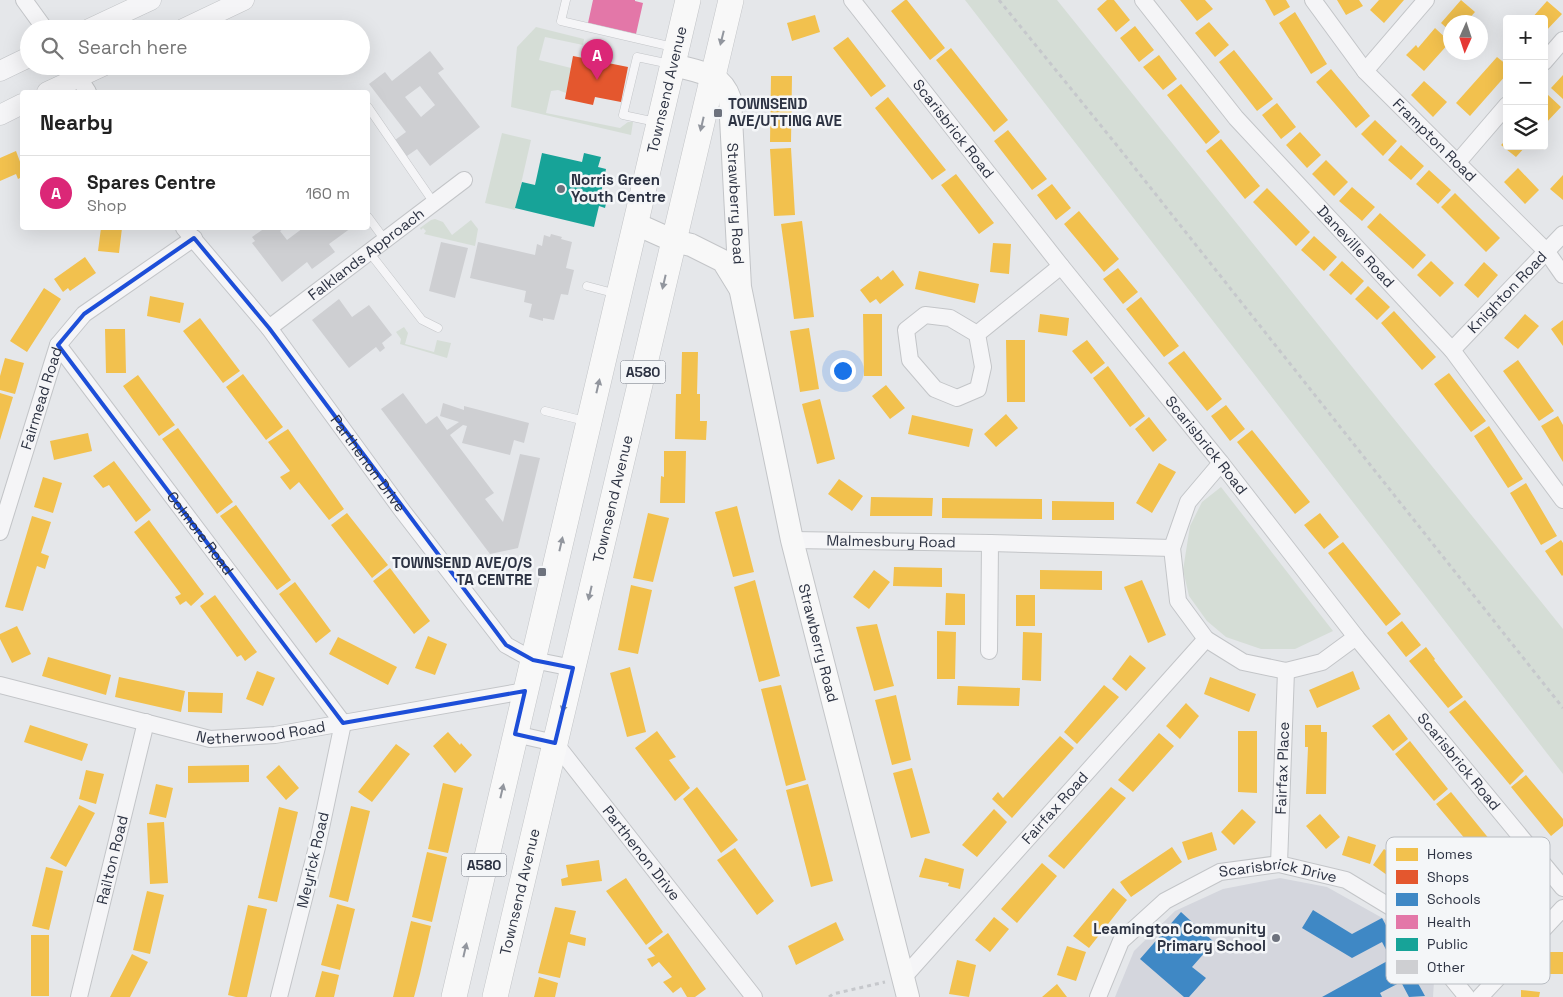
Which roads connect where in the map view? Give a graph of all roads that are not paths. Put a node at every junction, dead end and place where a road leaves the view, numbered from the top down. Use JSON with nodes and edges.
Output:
{"nodes":[{"id":1,"x":24,"y":0,"type":"edge"},
{"id":2,"x":151,"y":0,"type":"edge"},
{"id":3,"x":244,"y":0,"type":"edge"},
{"id":4,"x":566,"y":0,"type":"edge"},
{"id":5,"x":688,"y":0,"type":"edge"},
{"id":6,"x":731,"y":0,"type":"edge"},
{"id":7,"x":852,"y":0,"type":"edge"},
{"id":8,"x":1142,"y":0,"type":"edge"},
{"id":9,"x":1312,"y":0,"type":"edge"},
{"id":10,"x":1426,"y":0,"type":"edge"},
{"id":11,"x":38,"y":20,"type":"edge"},
{"id":12,"x":108,"y":20,"type":"edge"},
{"id":13,"x":202,"y":20,"type":"edge"},
{"id":14,"x":1563,"y":40,"type":"edge"},
{"id":15,"x":676,"y":57,"type":"junction"},
{"id":16,"x":1546,"y":60,"type":"edge"},
{"id":17,"x":20,"y":61,"type":"edge"},
{"id":18,"x":0,"y":71,"type":"edge"},
{"id":19,"x":1365,"y":71,"type":"junction"},
{"id":20,"x":712,"y":76,"type":"junction"},
{"id":21,"x":79,"y":79,"type":"edge"},
{"id":22,"x":52,"y":90,"type":"edge"},
{"id":23,"x":20,"y":105,"type":"edge"},
{"id":24,"x":370,"y":110,"type":"edge"},
{"id":25,"x":1503,"y":110,"type":"edge"},
{"id":26,"x":0,"y":115,"type":"edge"},
{"id":27,"x":660,"y":123,"type":"junction"},
{"id":28,"x":1458,"y":162,"type":"junction"},
{"id":29,"x":464,"y":180,"type":"dead end"},
{"id":30,"x":434,"y":203,"type":"junction"},
{"id":31,"x":370,"y":220,"type":"edge"},
{"id":32,"x":636,"y":224,"type":"junction"},
{"id":33,"x":189,"y":233,"type":"edge"},
{"id":34,"x":1563,"y":234,"type":"edge"},
{"id":35,"x":385,"y":240,"type":"junction"},
{"id":36,"x":674,"y":241,"type":"junction"},
{"id":37,"x":369,"y":252,"type":"junction"},
{"id":38,"x":1547,"y":252,"type":"junction"},
{"id":39,"x":1061,"y":266,"type":"junction"},
{"id":40,"x":1563,"y":275,"type":"edge"},
{"id":41,"x":587,"y":286,"type":"dead end"},
{"id":42,"x":740,"y":287,"type":"junction"},
{"id":43,"x":619,"y":294,"type":"junction"},
{"id":44,"x":269,"y":328,"type":"junction"},
{"id":45,"x":438,"y":328,"type":"dead end"},
{"id":46,"x":977,"y":334,"type":"junction"},
{"id":47,"x":58,"y":345,"type":"junction"},
{"id":48,"x":1452,"y":350,"type":"junction"},
{"id":49,"x":545,"y":411,"type":"dead end"},
{"id":50,"x":589,"y":422,"type":"junction"},
{"id":51,"x":1221,"y":463,"type":"junction"},
{"id":52,"x":1563,"y":500,"type":"edge"},
{"id":53,"x":0,"y":532,"type":"edge"},
{"id":54,"x":792,"y":540,"type":"junction"},
{"id":55,"x":990,"y":543,"type":"junction"},
{"id":56,"x":1172,"y":548,"type":"junction"},
{"id":57,"x":1356,"y":637,"type":"junction"},
{"id":58,"x":1206,"y":640,"type":"junction"},
{"id":59,"x":989,"y":651,"type":"dead end"},
{"id":60,"x":533,"y":660,"type":"junction"},
{"id":61,"x":573,"y":668,"type":"junction"},
{"id":62,"x":1286,"y":671,"type":"junction"},
{"id":63,"x":0,"y":684,"type":"edge"},
{"id":64,"x":525,"y":691,"type":"junction"},
{"id":65,"x":146,"y":722,"type":"junction"},
{"id":66,"x":344,"y":723,"type":"junction"},
{"id":67,"x":515,"y":734,"type":"junction"},
{"id":68,"x":555,"y":742,"type":"junction"},
{"id":69,"x":1521,"y":837,"type":"edge"},
{"id":70,"x":1279,"y":864,"type":"junction"},
{"id":71,"x":1550,"y":872,"type":"edge"},
{"id":72,"x":1563,"y":888,"type":"edge"},
{"id":73,"x":1386,"y":904,"type":"edge"},
{"id":74,"x":1563,"y":908,"type":"edge"},
{"id":75,"x":1550,"y":922,"type":"edge"},
{"id":76,"x":1457,"y":984,"type":"edge"},
{"id":77,"x":1492,"y":984,"type":"edge"},
{"id":78,"x":905,"y":987,"type":"edge"},
{"id":79,"x":79,"y":997,"type":"edge"},
{"id":80,"x":279,"y":997,"type":"edge"},
{"id":81,"x":454,"y":997,"type":"edge"},
{"id":82,"x":495,"y":997,"type":"edge"},
{"id":83,"x":754,"y":997,"type":"edge"},
{"id":84,"x":1098,"y":997,"type":"edge"},
{"id":85,"x":1467,"y":997,"type":"edge"},
{"id":86,"x":1480,"y":997,"type":"edge"}],
"edges":[{"from":1,"to":11,"type":"street"},
{"from":2,"to":12,"type":"street"},
{"from":3,"to":13,"type":"street"},
{"from":4,"to":15,"type":"lane"},
{"from":5,"to":15,"type":"main road","name":"Townsend Avenue","number":"A580"},
{"from":6,"to":20,"type":"main road","name":"Townsend Avenue","number":"A580","one_way":true},
{"from":7,"to":39,"type":"street","name":"Scarisbrick Road"},
{"from":8,"to":48,"type":"street","name":"Daneville Road"},
{"from":9,"to":19,"type":"street","name":"Frampton Road"},
{"from":10,"to":19,"type":"street"},
{"from":14,"to":16,"type":"street"},
{"from":15,"to":20,"type":"main road"},
{"from":15,"to":27,"type":"main road","name":"Townsend Avenue","number":"A580"},
{"from":15,"to":27,"type":"lane"},
{"from":17,"to":18,"type":"street"},
{"from":19,"to":28,"type":"street","name":"Frampton Road"},
{"from":20,"to":36,"type":"main road","name":"Townsend Avenue","number":"A580","one_way":true},
{"from":20,"to":42,"type":"main road","name":"Strawberry Road"},
{"from":21,"to":22,"type":"street"},
{"from":23,"to":26,"type":"street"},
{"from":24,"to":30,"type":"lane"},
{"from":25,"to":28,"type":"street"},
{"from":27,"to":32,"type":"main road","name":"Townsend Avenue","number":"A580"},
{"from":28,"to":38,"type":"street","name":"Frampton Road"},
{"from":29,"to":30,"type":"street","name":"Falklands Approach"},
{"from":30,"to":35,"type":"street","name":"Falklands Approach"},
{"from":31,"to":35,"type":"lane"},
{"from":32,"to":36,"type":"main road","name":"Strawberry Road"},
{"from":32,"to":43,"type":"main road","name":"Townsend Avenue","number":"A580"},
{"from":33,"to":44,"type":"street","name":"Parthenon Drive"},
{"from":33,"to":47,"type":"street","name":"Fairmead Road"},
{"from":34,"to":38,"type":"street","name":"Knighton Road"},
{"from":35,"to":37,"type":"street","name":"Falklands Approach"},
{"from":36,"to":42,"type":"main road","name":"Strawberry Road"},
{"from":36,"to":61,"type":"main road","name":"Townsend Avenue","number":"A580","one_way":true},
{"from":37,"to":44,"type":"street","name":"Falklands Approach"},
{"from":37,"to":45,"type":"lane"},
{"from":38,"to":40,"type":"street","name":"Frampton Road"},
{"from":38,"to":48,"type":"street","name":"Knighton Road"},
{"from":39,"to":46,"type":"street"},
{"from":39,"to":51,"type":"street","name":"Scarisbrick Road"},
{"from":41,"to":43,"type":"lane"},
{"from":42,"to":54,"type":"main road","name":"Strawberry Road"},
{"from":50,"to":43,"type":"main road","name":"Townsend Avenue","number":"A580","one_way":true},
{"from":44,"to":60,"type":"street","name":"Parthenon Drive"},
{"from":46,"to":46,"type":"street"},
{"from":47,"to":53,"type":"street","name":"Fairmead Road"},
{"from":47,"to":66,"type":"street","name":"Colmore Road"},
{"from":48,"to":52,"type":"street","name":"Daneville Road"},
{"from":49,"to":50,"type":"lane"},
{"from":60,"to":50,"type":"main road","name":"Townsend Avenue","number":"A580","one_way":true},
{"from":51,"to":56,"type":"street"},
{"from":51,"to":57,"type":"street","name":"Scarisbrick Road"},
{"from":54,"to":55,"type":"street","name":"Malmesbury Road"},
{"from":54,"to":78,"type":"main road","name":"Strawberry Road"},
{"from":55,"to":56,"type":"street","name":"Malmesbury Road"},
{"from":55,"to":59,"type":"street"},
{"from":56,"to":58,"type":"street"},
{"from":57,"to":62,"type":"street"},
{"from":57,"to":69,"type":"street","name":"Scarisbrick Road"},
{"from":58,"to":62,"type":"street"},
{"from":58,"to":78,"type":"street","name":"Fairfax Road"},
{"from":60,"to":61,"type":"street","name":"Parthenon Drive"},
{"from":60,"to":64,"type":"main road","name":"Townsend Avenue","number":"A580"},
{"from":61,"to":68,"type":"main road","name":"Townsend Avenue","number":"A580","one_way":true},
{"from":62,"to":70,"type":"street","name":"Fairfax Place"},
{"from":63,"to":65,"type":"street","name":"Netherwood Road"},
{"from":64,"to":66,"type":"street","name":"Netherwood Road"},
{"from":64,"to":67,"type":"main road","name":"Townsend Avenue","number":"A580"},
{"from":65,"to":66,"type":"street","name":"Netherwood Road"},
{"from":65,"to":79,"type":"street","name":"Railton Road"},
{"from":66,"to":80,"type":"street","name":"Meyrick Road"},
{"from":67,"to":68,"type":"street"},
{"from":81,"to":67,"type":"main road","name":"Townsend Avenue","number":"A580","one_way":true},
{"from":68,"to":82,"type":"main road","name":"Townsend Avenue","number":"A580"},
{"from":68,"to":83,"type":"street","name":"Parthenon Drive"},
{"from":70,"to":73,"type":"street","name":"Scarisbrick Drive"},
{"from":70,"to":84,"type":"street","name":"Scarisbrick Drive"},
{"from":71,"to":72,"type":"street","name":"Scarisbrick Road"},
{"from":74,"to":75,"type":"street"},
{"from":76,"to":85,"type":"street","name":"Scarisbrick Drive"},
{"from":77,"to":86,"type":"street"}]}
